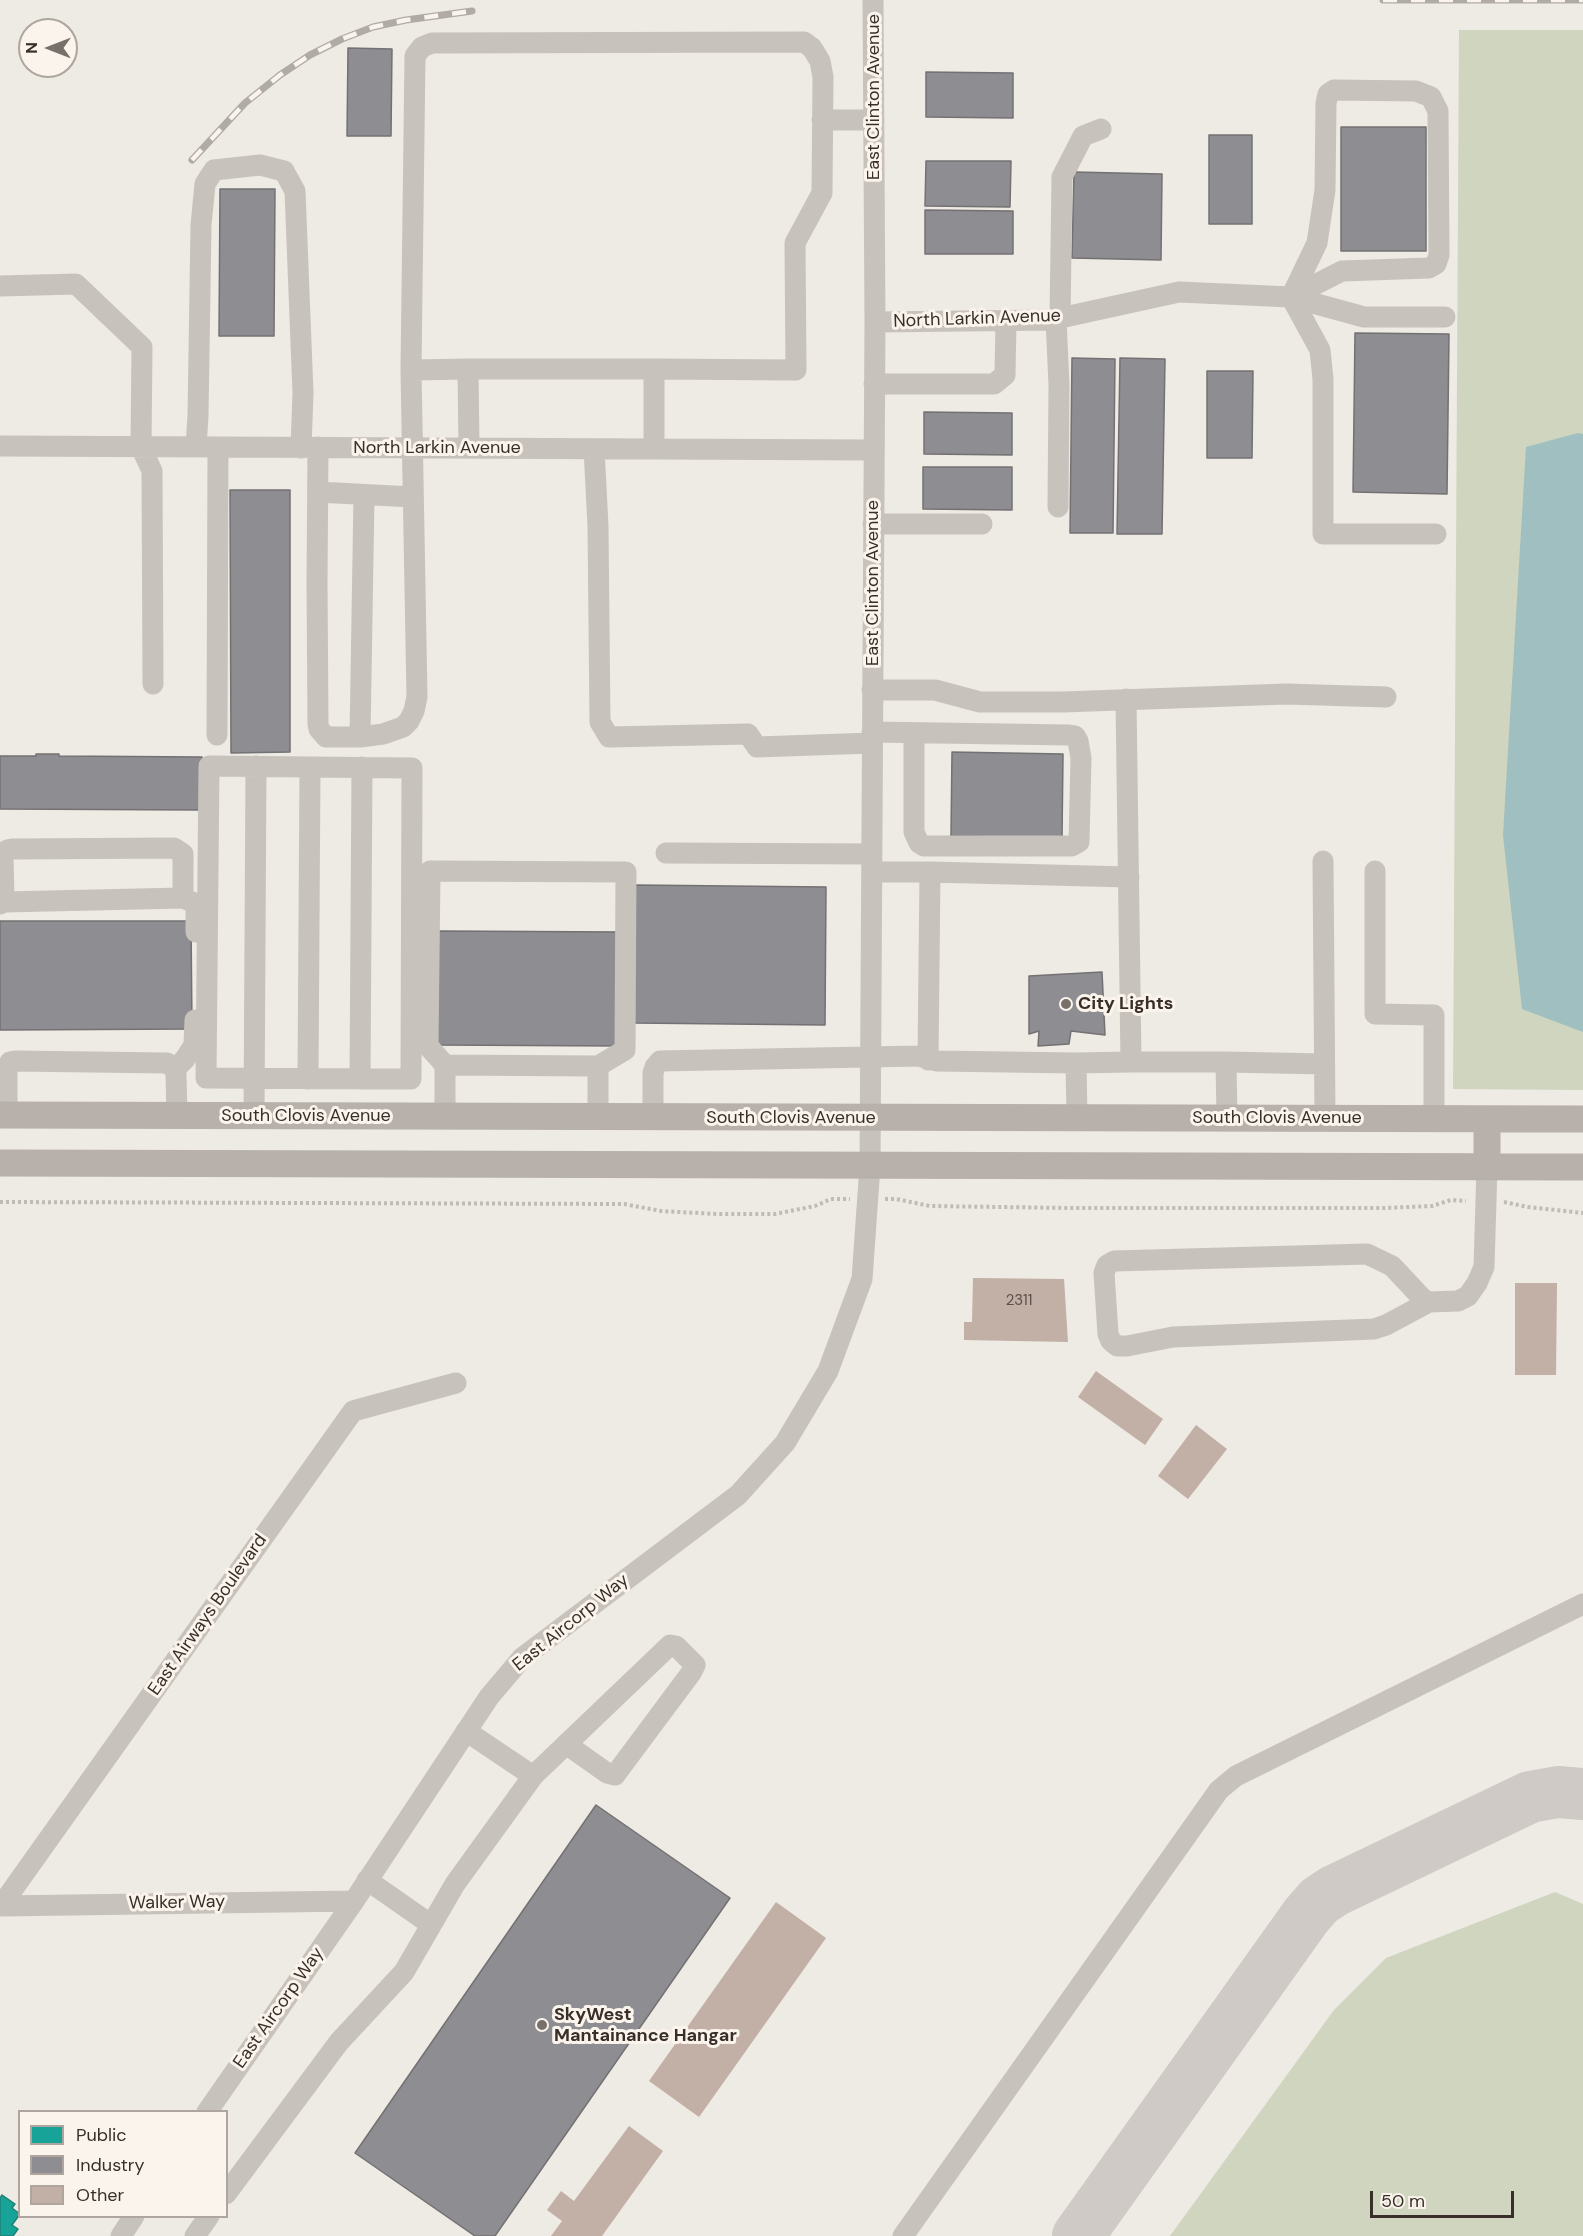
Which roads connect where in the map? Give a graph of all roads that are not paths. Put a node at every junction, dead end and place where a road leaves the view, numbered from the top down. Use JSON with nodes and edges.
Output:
{"nodes":[{"id":1,"x":873,"y":0,"type":"edge"},
{"id":2,"x":822,"y":120,"type":"junction"},
{"id":3,"x":874,"y":120,"type":"junction"},
{"id":4,"x":1101,"y":129,"type":"dead end"},
{"id":5,"x":0,"y":286,"type":"edge"},
{"id":6,"x":1291,"y":297,"type":"junction"},
{"id":7,"x":1445,"y":317,"type":"dead end"},
{"id":8,"x":1058,"y":319,"type":"junction"},
{"id":9,"x":1006,"y":321,"type":"junction"},
{"id":10,"x":875,"y":322,"type":"junction"},
{"id":11,"x":411,"y":369,"type":"junction"},
{"id":12,"x":468,"y":369,"type":"junction"},
{"id":13,"x":654,"y":369,"type":"junction"},
{"id":14,"x":874,"y":384,"type":"junction"},
{"id":15,"x":0,"y":446,"type":"edge"},
{"id":16,"x":141,"y":447,"type":"junction"},
{"id":17,"x":196,"y":447,"type":"junction"},
{"id":18,"x":218,"y":447,"type":"junction"},
{"id":19,"x":310,"y":447,"type":"junction"},
{"id":20,"x":411,"y":448,"type":"junction"},
{"id":21,"x":469,"y":448,"type":"junction"},
{"id":22,"x":594,"y":449,"type":"junction"},
{"id":23,"x":654,"y":449,"type":"junction"},
{"id":24,"x":874,"y":450,"type":"junction"},
{"id":25,"x":318,"y":492,"type":"junction"},
{"id":26,"x":364,"y":496,"type":"junction"},
{"id":27,"x":412,"y":497,"type":"junction"},
{"id":28,"x":1058,"y":507,"type":"dead end"},
{"id":29,"x":873,"y":524,"type":"junction"},
{"id":30,"x":982,"y":524,"type":"dead end"},
{"id":31,"x":1436,"y":534,"type":"dead end"},
{"id":32,"x":153,"y":684,"type":"dead end"},
{"id":33,"x":873,"y":690,"type":"junction"},
{"id":34,"x":1386,"y":697,"type":"dead end"},
{"id":35,"x":1126,"y":699,"type":"junction"},
{"id":36,"x":914,"y":733,"type":"junction"},
{"id":37,"x":217,"y":735,"type":"dead end"},
{"id":38,"x":360,"y":737,"type":"junction"},
{"id":39,"x":872,"y":738,"type":"junction"},
{"id":40,"x":256,"y":766,"type":"junction"},
{"id":41,"x":309,"y":767,"type":"junction"},
{"id":42,"x":362,"y":767,"type":"junction"},
{"id":43,"x":666,"y":853,"type":"dead end"},
{"id":44,"x":1323,"y":861,"type":"dead end"},
{"id":45,"x":872,"y":863,"type":"junction"},
{"id":46,"x":1375,"y":871,"type":"dead end"},
{"id":47,"x":930,"y":872,"type":"junction"},
{"id":48,"x":1128,"y":877,"type":"junction"},
{"id":49,"x":183,"y":898,"type":"junction"},
{"id":50,"x":2,"y":903,"type":"edge"},
{"id":51,"x":5,"y":1056,"type":"edge"},
{"id":52,"x":871,"y":1056,"type":"junction"},
{"id":53,"x":928,"y":1060,"type":"junction"},
{"id":54,"x":1131,"y":1062,"type":"junction"},
{"id":55,"x":1226,"y":1062,"type":"junction"},
{"id":56,"x":1076,"y":1063,"type":"junction"},
{"id":57,"x":1324,"y":1064,"type":"junction"},
{"id":58,"x":445,"y":1065,"type":"junction"},
{"id":59,"x":598,"y":1066,"type":"junction"},
{"id":60,"x":175,"y":1069,"type":"junction"},
{"id":61,"x":254,"y":1078,"type":"junction"},
{"id":62,"x":308,"y":1079,"type":"junction"},
{"id":63,"x":360,"y":1079,"type":"junction"},
{"id":64,"x":3,"y":1115,"type":"edge"},
{"id":65,"x":177,"y":1116,"type":"junction"},
{"id":66,"x":254,"y":1116,"type":"junction"},
{"id":67,"x":445,"y":1117,"type":"junction"},
{"id":68,"x":598,"y":1117,"type":"junction"},
{"id":69,"x":653,"y":1117,"type":"junction"},
{"id":70,"x":870,"y":1118,"type":"junction"},
{"id":71,"x":1077,"y":1118,"type":"junction"},
{"id":72,"x":1227,"y":1118,"type":"junction"},
{"id":73,"x":1325,"y":1118,"type":"junction"},
{"id":74,"x":1434,"y":1119,"type":"junction"},
{"id":75,"x":1487,"y":1119,"type":"junction"},
{"id":76,"x":1583,"y":1119,"type":"edge"},
{"id":77,"x":0,"y":1163,"type":"edge"},
{"id":78,"x":870,"y":1166,"type":"junction"},
{"id":79,"x":1487,"y":1167,"type":"junction"},
{"id":80,"x":1583,"y":1167,"type":"edge"},
{"id":81,"x":1429,"y":1302,"type":"junction"},
{"id":82,"x":456,"y":1383,"type":"dead end"},
{"id":83,"x":1583,"y":1604,"type":"edge"},
{"id":84,"x":466,"y":1731,"type":"junction"},
{"id":85,"x":567,"y":1744,"type":"junction"},
{"id":86,"x":532,"y":1776,"type":"junction"},
{"id":87,"x":367,"y":1880,"type":"junction"},
{"id":88,"x":354,"y":1901,"type":"junction"},
{"id":89,"x":0,"y":1906,"type":"edge"},
{"id":90,"x":430,"y":1924,"type":"junction"},
{"id":91,"x":208,"y":2110,"type":"edge"},
{"id":92,"x":228,"y":2191,"type":"edge"},
{"id":93,"x":133,"y":2218,"type":"edge"},
{"id":94,"x":208,"y":2218,"type":"edge"},
{"id":95,"x":121,"y":2236,"type":"edge"},
{"id":96,"x":195,"y":2236,"type":"edge"},
{"id":97,"x":903,"y":2236,"type":"edge"}],
"edges":[{"from":1,"to":3,"type":"street","name":"East Clinton Avenue"},
{"from":2,"to":3,"type":"street"},
{"from":2,"to":11,"type":"street"},
{"from":2,"to":13,"type":"street"},
{"from":3,"to":10,"type":"street","name":"East Clinton Avenue"},
{"from":4,"to":8,"type":"street"},
{"from":5,"to":16,"type":"street"},
{"from":6,"to":6,"type":"street"},
{"from":6,"to":7,"type":"street","name":"North Larkin Avenue"},
{"from":6,"to":8,"type":"street","name":"North Larkin Avenue"},
{"from":6,"to":31,"type":"street"},
{"from":8,"to":9,"type":"street","name":"North Larkin Avenue"},
{"from":8,"to":28,"type":"street"},
{"from":9,"to":10,"type":"street","name":"North Larkin Avenue"},
{"from":9,"to":14,"type":"street"},
{"from":10,"to":14,"type":"street","name":"East Clinton Avenue"},
{"from":11,"to":12,"type":"street"},
{"from":11,"to":20,"type":"street"},
{"from":12,"to":13,"type":"street"},
{"from":12,"to":21,"type":"street"},
{"from":13,"to":23,"type":"street"},
{"from":14,"to":24,"type":"street","name":"East Clinton Avenue"},
{"from":15,"to":16,"type":"street","name":"North Larkin Avenue"},
{"from":16,"to":17,"type":"street","name":"North Larkin Avenue"},
{"from":16,"to":32,"type":"street"},
{"from":17,"to":18,"type":"street","name":"North Larkin Avenue"},
{"from":17,"to":19,"type":"street"},
{"from":18,"to":19,"type":"street","name":"North Larkin Avenue"},
{"from":18,"to":37,"type":"street"},
{"from":19,"to":20,"type":"street","name":"North Larkin Avenue"},
{"from":19,"to":25,"type":"street"},
{"from":20,"to":21,"type":"street","name":"North Larkin Avenue"},
{"from":20,"to":27,"type":"street"},
{"from":21,"to":22,"type":"street","name":"North Larkin Avenue"},
{"from":22,"to":23,"type":"street","name":"North Larkin Avenue"},
{"from":22,"to":39,"type":"street"},
{"from":23,"to":24,"type":"street","name":"North Larkin Avenue"},
{"from":24,"to":29,"type":"street","name":"East Clinton Avenue"},
{"from":25,"to":26,"type":"street"},
{"from":25,"to":38,"type":"street"},
{"from":26,"to":27,"type":"street"},
{"from":26,"to":38,"type":"street"},
{"from":27,"to":38,"type":"street"},
{"from":29,"to":30,"type":"street"},
{"from":29,"to":33,"type":"street","name":"East Clinton Avenue"},
{"from":33,"to":35,"type":"street"},
{"from":33,"to":39,"type":"street","name":"East Clinton Avenue"},
{"from":34,"to":35,"type":"street"},
{"from":35,"to":48,"type":"street"},
{"from":36,"to":36,"type":"street"},
{"from":36,"to":39,"type":"street"},
{"from":39,"to":45,"type":"street","name":"East Clinton Avenue"},
{"from":40,"to":41,"type":"street"},
{"from":40,"to":61,"type":"street"},
{"from":40,"to":61,"type":"street"},
{"from":41,"to":42,"type":"street"},
{"from":41,"to":62,"type":"street"},
{"from":42,"to":63,"type":"street"},
{"from":42,"to":63,"type":"street"},
{"from":43,"to":45,"type":"street"},
{"from":44,"to":57,"type":"street"},
{"from":45,"to":47,"type":"street"},
{"from":45,"to":52,"type":"street","name":"East Clinton Avenue"},
{"from":46,"to":74,"type":"street"},
{"from":47,"to":48,"type":"street"},
{"from":47,"to":53,"type":"street"},
{"from":48,"to":54,"type":"street"},
{"from":49,"to":50,"type":"street"},
{"from":49,"to":50,"type":"street"},
{"from":49,"to":60,"type":"street"},
{"from":51,"to":60,"type":"street"},
{"from":51,"to":64,"type":"street"},
{"from":52,"to":53,"type":"street"},
{"from":52,"to":69,"type":"street"},
{"from":52,"to":70,"type":"street","name":"East Clinton Avenue"},
{"from":53,"to":56,"type":"street"},
{"from":54,"to":55,"type":"street"},
{"from":54,"to":56,"type":"street"},
{"from":55,"to":57,"type":"street"},
{"from":55,"to":72,"type":"street"},
{"from":56,"to":71,"type":"street"},
{"from":57,"to":73,"type":"street"},
{"from":58,"to":59,"type":"street"},
{"from":58,"to":59,"type":"street"},
{"from":58,"to":67,"type":"street"},
{"from":59,"to":68,"type":"street"},
{"from":60,"to":65,"type":"street"},
{"from":61,"to":62,"type":"street"},
{"from":61,"to":66,"type":"street"},
{"from":62,"to":63,"type":"street"},
{"from":64,"to":65,"type":"main road","name":"South Clovis Avenue"},
{"from":65,"to":66,"type":"main road","name":"South Clovis Avenue"},
{"from":66,"to":67,"type":"main road","name":"South Clovis Avenue"},
{"from":67,"to":68,"type":"main road","name":"South Clovis Avenue"},
{"from":68,"to":69,"type":"main road","name":"South Clovis Avenue"},
{"from":69,"to":70,"type":"main road","name":"South Clovis Avenue"},
{"from":70,"to":71,"type":"main road","name":"South Clovis Avenue"},
{"from":70,"to":78,"type":"street","name":"East Clinton Avenue"},
{"from":71,"to":72,"type":"main road","name":"South Clovis Avenue"},
{"from":72,"to":73,"type":"main road","name":"South Clovis Avenue"},
{"from":73,"to":74,"type":"main road","name":"South Clovis Avenue"},
{"from":74,"to":75,"type":"main road","name":"South Clovis Avenue"},
{"from":75,"to":76,"type":"main road","name":"South Clovis Avenue"},
{"from":75,"to":79,"type":"main road"},
{"from":77,"to":78,"type":"main road"},
{"from":78,"to":79,"type":"main road"},
{"from":78,"to":84,"type":"street","name":"East Aircorp Way"},
{"from":79,"to":80,"type":"main road"},
{"from":79,"to":81,"type":"street"},
{"from":81,"to":81,"type":"street"},
{"from":82,"to":89,"type":"street","name":"East Airways Boulevard"},
{"from":83,"to":97,"type":"street"},
{"from":84,"to":86,"type":"street"},
{"from":84,"to":87,"type":"street","name":"East Aircorp Way"},
{"from":85,"to":85,"type":"street"},
{"from":85,"to":86,"type":"street"},
{"from":86,"to":90,"type":"street"},
{"from":87,"to":88,"type":"street","name":"East Aircorp Way"},
{"from":87,"to":90,"type":"street"},
{"from":88,"to":89,"type":"street","name":"Walker Way"},
{"from":88,"to":91,"type":"street","name":"East Aircorp Way"},
{"from":90,"to":92,"type":"street"},
{"from":93,"to":95,"type":"street"},
{"from":94,"to":96,"type":"street"}]}
